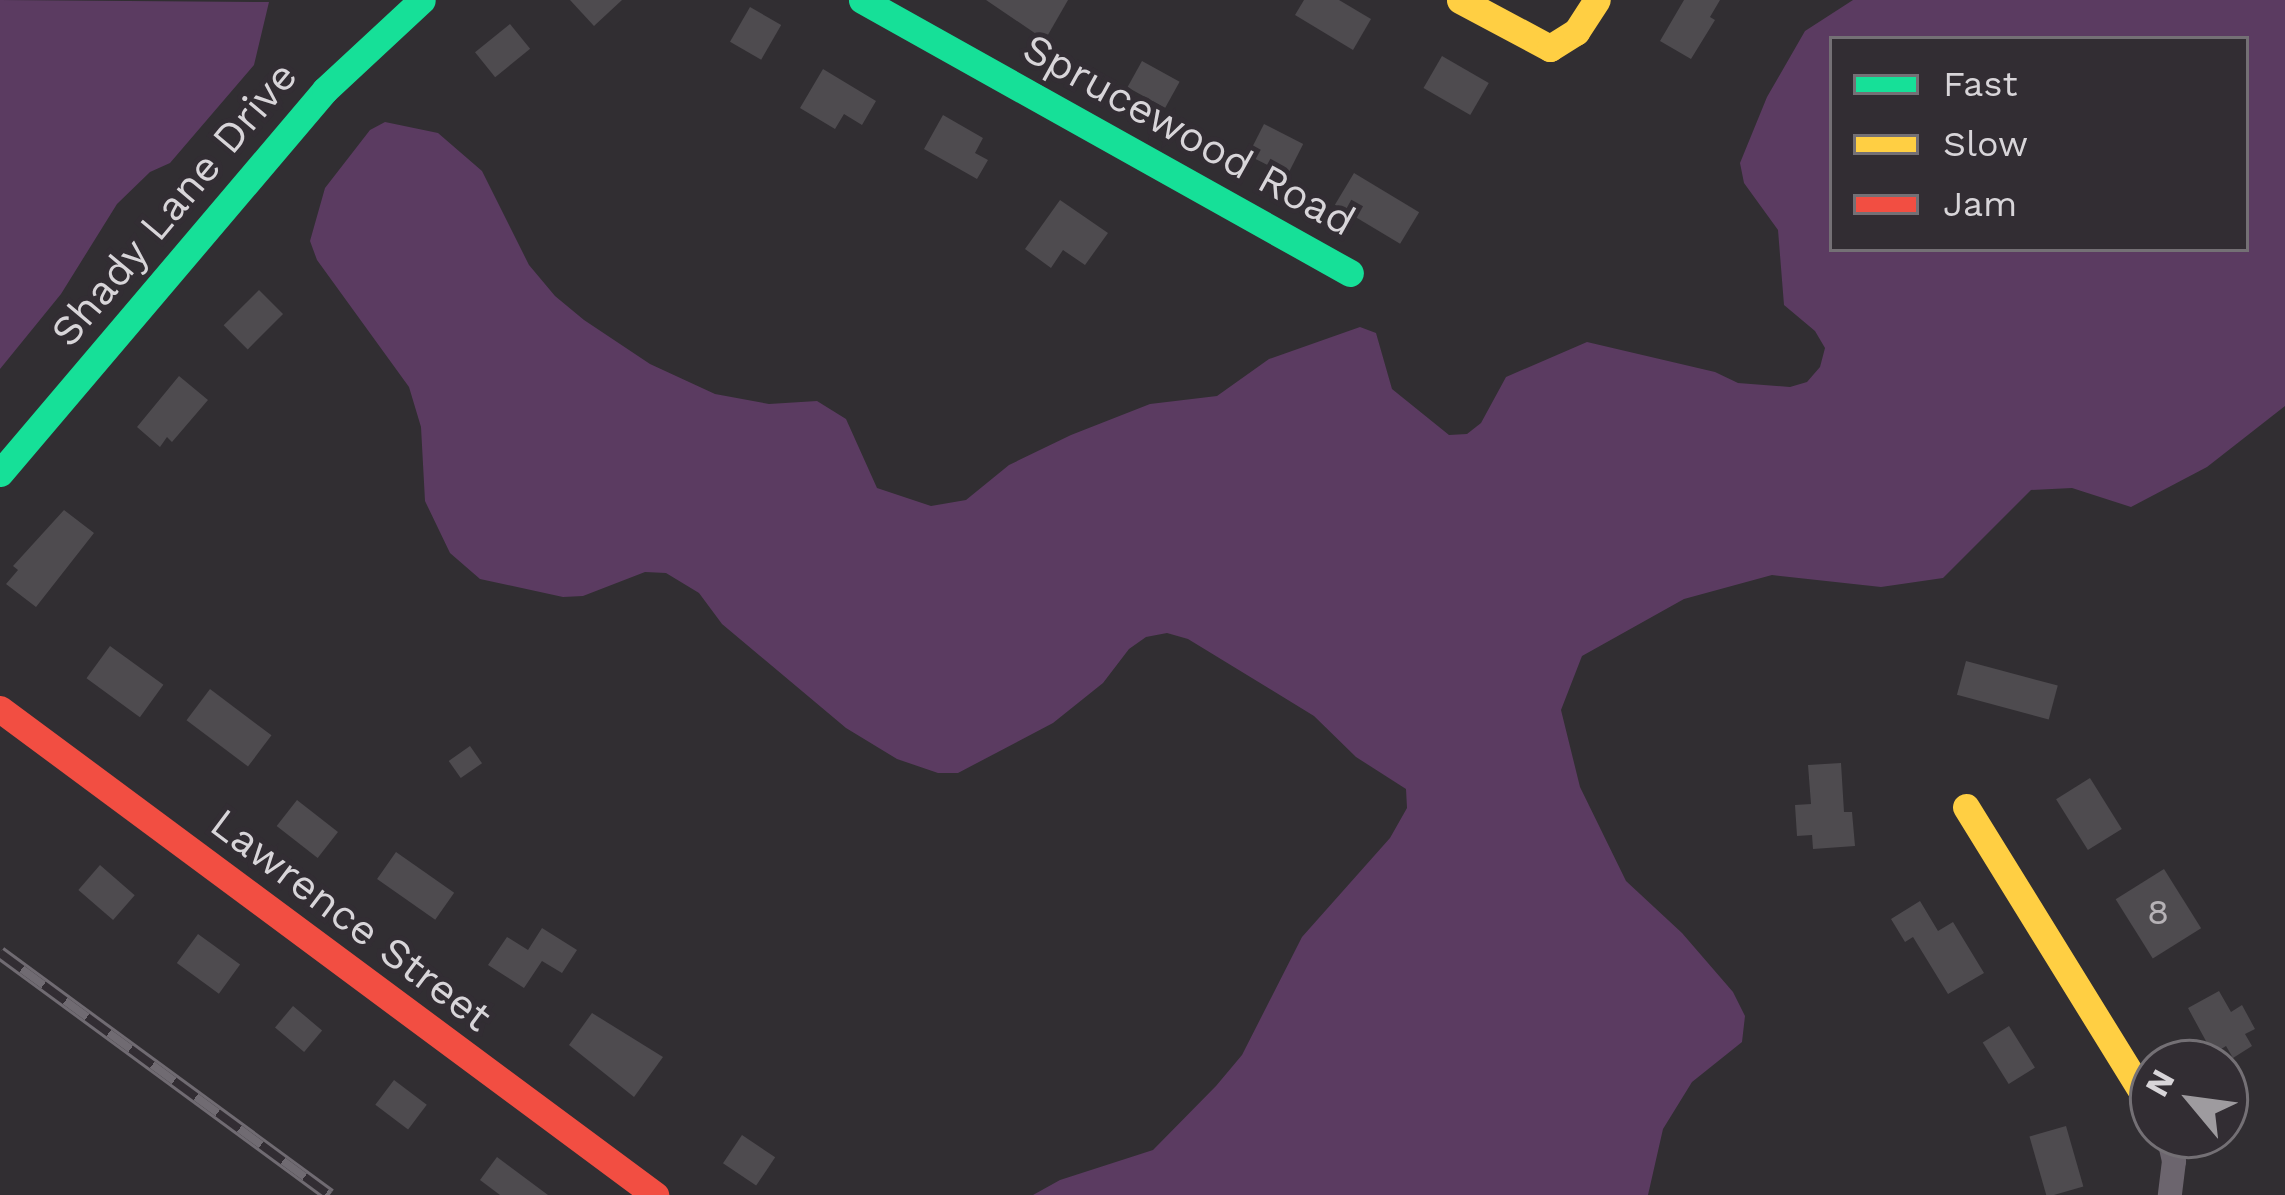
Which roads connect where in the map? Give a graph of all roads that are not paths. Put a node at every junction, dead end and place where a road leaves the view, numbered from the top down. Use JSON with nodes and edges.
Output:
{"nodes":[{"id":1,"x":422,"y":0,"type":"edge"},
{"id":2,"x":862,"y":0,"type":"edge"},
{"id":3,"x":1460,"y":0,"type":"edge"},
{"id":4,"x":1597,"y":0,"type":"edge"},
{"id":5,"x":1350,"y":273,"type":"dead end"},
{"id":6,"x":0,"y":473,"type":"edge"},
{"id":7,"x":0,"y":709,"type":"edge"},
{"id":8,"x":1966,"y":808,"type":"dead end"},
{"id":9,"x":2129,"y":1071,"type":"edge"},
{"id":10,"x":2174,"y":1159,"type":"edge"},
{"id":11,"x":655,"y":1195,"type":"edge"},
{"id":12,"x":2170,"y":1195,"type":"edge"}],
"edges":[{"from":1,"to":6,"type":"street","name":"Shady Lane Drive"},
{"from":2,"to":5,"type":"street","name":"Sprucewood Road"},
{"from":3,"to":4,"type":"street"},
{"from":7,"to":11,"type":"street","name":"Lawrence Street"},
{"from":8,"to":9,"type":"street"},
{"from":10,"to":12,"type":"street"}]}
